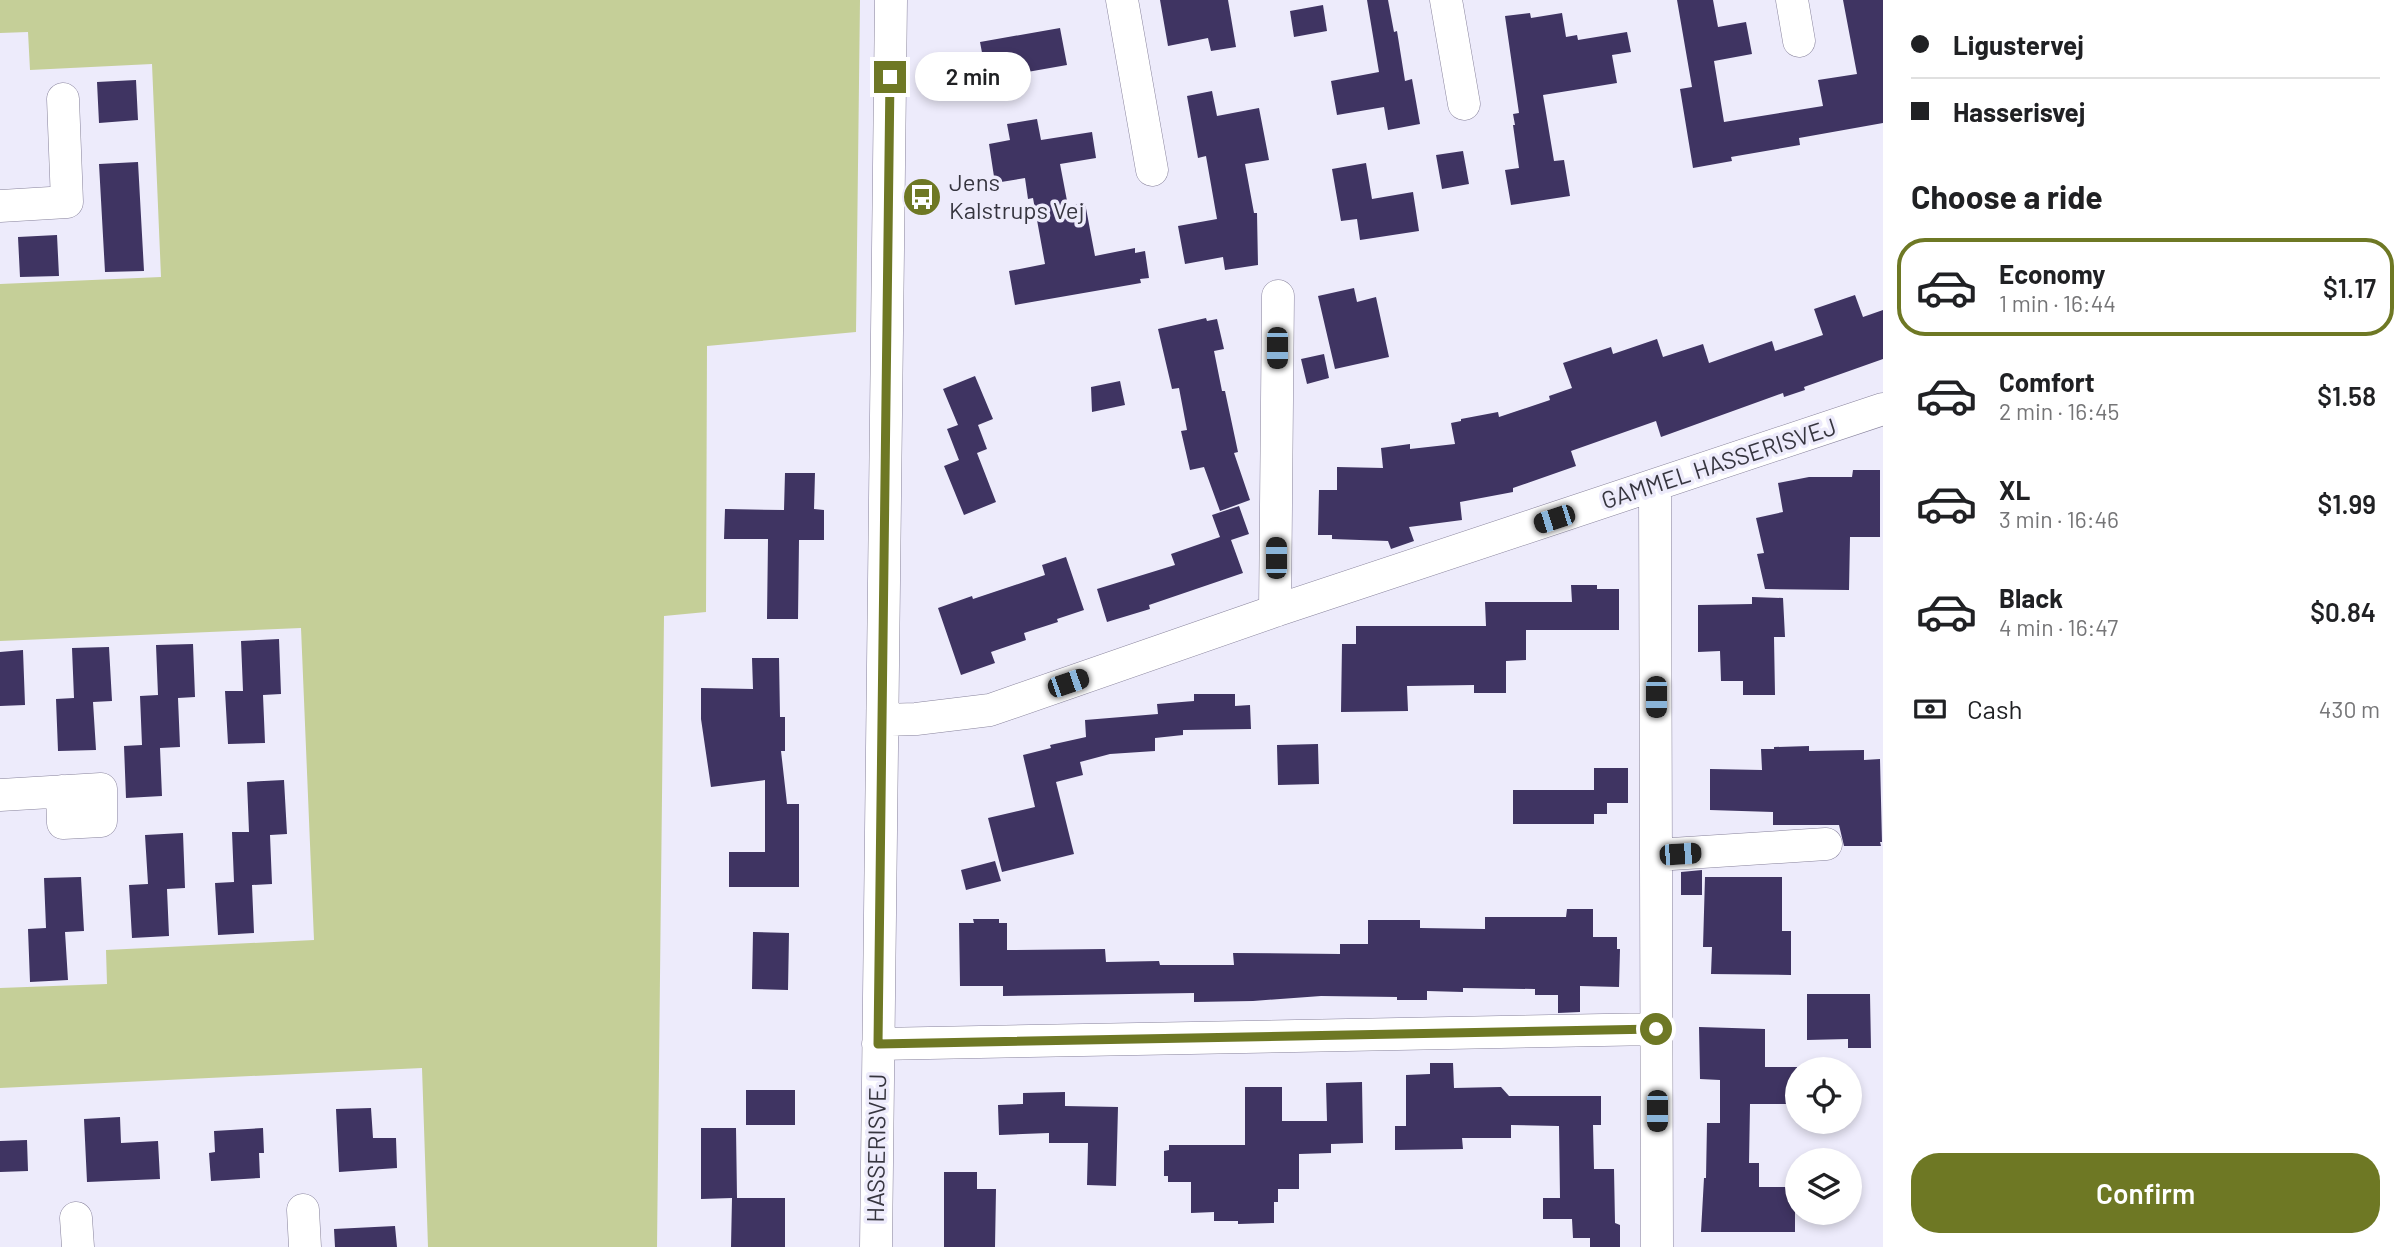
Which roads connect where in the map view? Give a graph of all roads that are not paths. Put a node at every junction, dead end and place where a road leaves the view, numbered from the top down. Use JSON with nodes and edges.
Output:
{"nodes":[{"id":1,"x":891,"y":0,"type":"edge"},
{"id":2,"x":1122,"y":0,"type":"edge"},
{"id":3,"x":1446,"y":0,"type":"edge"},
{"id":4,"x":1792,"y":0,"type":"edge"},
{"id":5,"x":1799,"y":41,"type":"dead end"},
{"id":6,"x":63,"y":99,"type":"dead end"},
{"id":7,"x":1464,"y":104,"type":"dead end"},
{"id":8,"x":1152,"y":170,"type":"dead end"},
{"id":9,"x":0,"y":206,"type":"edge"},
{"id":10,"x":1278,"y":296,"type":"dead end"},
{"id":11,"x":1883,"y":410,"type":"edge"},
{"id":12,"x":1655,"y":486,"type":"junction"},
{"id":13,"x":1275,"y":611,"type":"junction"},
{"id":14,"x":883,"y":720,"type":"junction"},
{"id":15,"x":62,"y":791,"type":"dead end"},
{"id":16,"x":0,"y":795,"type":"edge"},
{"id":17,"x":1826,"y":844,"type":"dead end"},
{"id":18,"x":1656,"y":856,"type":"junction"},
{"id":19,"x":1656,"y":1029,"type":"junction"},
{"id":20,"x":878,"y":1044,"type":"junction"},
{"id":21,"x":303,"y":1210,"type":"dead end"},
{"id":22,"x":305,"y":1247,"type":"edge"},
{"id":23,"x":876,"y":1247,"type":"edge"},
{"id":24,"x":1657,"y":1247,"type":"edge"}],
"edges":[{"from":1,"to":14,"type":"street","name":"HASSERISVEJ"},
{"from":2,"to":8,"type":"street"},
{"from":3,"to":7,"type":"street"},
{"from":4,"to":5,"type":"street"},
{"from":6,"to":9,"type":"street"},
{"from":10,"to":13,"type":"street"},
{"from":11,"to":12,"type":"street","name":"GAMMEL HASSERISVEJ"},
{"from":12,"to":13,"type":"street","name":"GAMMEL HASSERISVEJ"},
{"from":12,"to":18,"type":"street"},
{"from":13,"to":14,"type":"street","name":"GAMMEL HASSERISVEJ"},
{"from":14,"to":20,"type":"street","name":"HASSERISVEJ"},
{"from":15,"to":16,"type":"street"},
{"from":17,"to":18,"type":"street"},
{"from":18,"to":19,"type":"street"},
{"from":19,"to":20,"type":"street"},
{"from":19,"to":24,"type":"street"},
{"from":20,"to":23,"type":"street","name":"HASSERISVEJ"},
{"from":21,"to":22,"type":"street"}]}
